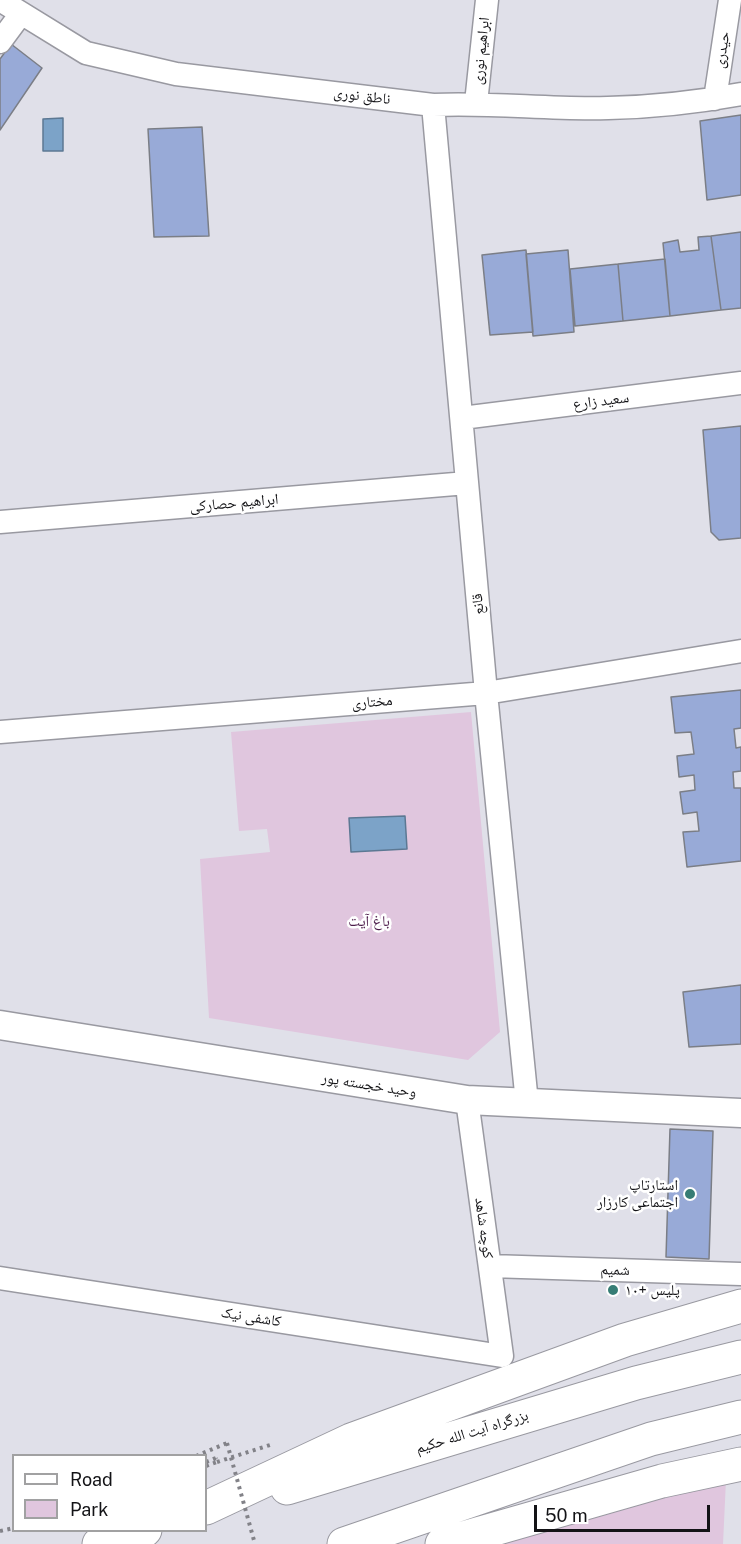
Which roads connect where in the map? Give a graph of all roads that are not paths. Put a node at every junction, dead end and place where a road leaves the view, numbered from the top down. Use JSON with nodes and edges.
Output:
{"nodes":[{"id":1,"x":0,"y":0,"type":"edge"},
{"id":2,"x":487,"y":0,"type":"edge"},
{"id":3,"x":730,"y":0,"type":"edge"},
{"id":4,"x":20,"y":15,"type":"junction"},
{"id":5,"x":0,"y":42,"type":"edge"},
{"id":6,"x":741,"y":94,"type":"edge"},
{"id":7,"x":715,"y":99,"type":"junction"},
{"id":8,"x":476,"y":103,"type":"junction"},
{"id":9,"x":434,"y":105,"type":"junction"},
{"id":10,"x":741,"y":383,"type":"edge"},
{"id":11,"x":462,"y":418,"type":"junction"},
{"id":12,"x":467,"y":483,"type":"junction"},
{"id":13,"x":0,"y":522,"type":"edge"},
{"id":14,"x":741,"y":651,"type":"edge"},
{"id":15,"x":486,"y":693,"type":"junction"},
{"id":16,"x":0,"y":732,"type":"edge"},
{"id":17,"x":0,"y":1025,"type":"edge"},
{"id":18,"x":467,"y":1100,"type":"junction"},
{"id":19,"x":527,"y":1103,"type":"junction"},
{"id":20,"x":741,"y":1113,"type":"edge"},
{"id":21,"x":490,"y":1266,"type":"junction"},
{"id":22,"x":741,"y":1274,"type":"edge"},
{"id":23,"x":0,"y":1278,"type":"edge"},
{"id":24,"x":741,"y":1306,"type":"edge"},
{"id":25,"x":502,"y":1356,"type":"joint"},
{"id":26,"x":741,"y":1357,"type":"edge"},
{"id":27,"x":741,"y":1417,"type":"edge"},
{"id":28,"x":741,"y":1464,"type":"edge"},
{"id":29,"x":207,"y":1508,"type":"edge"},
{"id":30,"x":207,"y":1512,"type":"edge"},
{"id":31,"x":138,"y":1532,"type":"edge"},
{"id":32,"x":99,"y":1544,"type":"edge"},
{"id":33,"x":344,"y":1544,"type":"edge"},
{"id":34,"x":442,"y":1544,"type":"edge"}],
"edges":[{"from":1,"to":4,"type":"street","name":"ناطق نوری"},
{"from":2,"to":8,"type":"street","name":"ابراهیم نوری"},
{"from":3,"to":7,"type":"street","name":"حیدری"},
{"from":4,"to":5,"type":"street"},
{"from":4,"to":9,"type":"street","name":"ناطق نوری"},
{"from":6,"to":7,"type":"street","name":"ناطق نوری"},
{"from":7,"to":8,"type":"street","name":"ناطق نوری"},
{"from":8,"to":9,"type":"street","name":"ناطق نوری"},
{"from":9,"to":11,"type":"street","name":"قانع"},
{"from":10,"to":11,"type":"street","name":"سعید زارع"},
{"from":11,"to":12,"type":"street","name":"قانع"},
{"from":12,"to":13,"type":"street","name":"ابراهیم حصارکی"},
{"from":12,"to":15,"type":"street","name":"قانع"},
{"from":14,"to":15,"type":"street","name":"مختاری"},
{"from":15,"to":16,"type":"street","name":"مختاری"},
{"from":15,"to":19,"type":"street","name":"قانع"},
{"from":17,"to":18,"type":"main road","name":"وحید خجسته پور"},
{"from":18,"to":19,"type":"main road","name":"وحید خجسته پور"},
{"from":18,"to":21,"type":"street","name":"کوچه شاهد"},
{"from":19,"to":20,"type":"main road","name":"وحید خجسته پور"},
{"from":21,"to":22,"type":"street","name":"شمیم"},
{"from":21,"to":25,"type":"street","name":"کوچه شاهد"},
{"from":23,"to":25,"type":"street","name":"کاشفی نیک"},
{"from":24,"to":29,"type":"highway"},
{"from":26,"to":30,"type":"highway","name":"بزرگراه آیت الله حکیم"},
{"from":27,"to":33,"type":"highway"},
{"from":28,"to":34,"type":"highway"},
{"from":31,"to":32,"type":"highway"}]}
